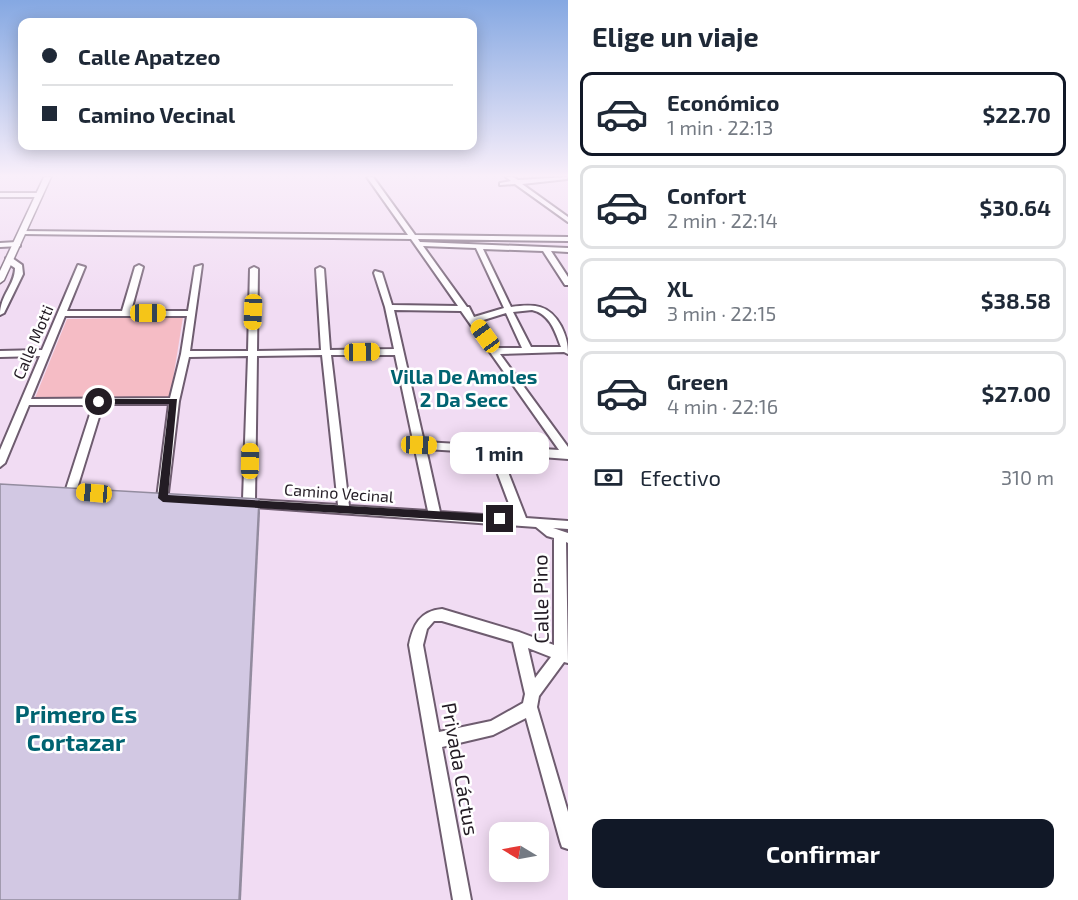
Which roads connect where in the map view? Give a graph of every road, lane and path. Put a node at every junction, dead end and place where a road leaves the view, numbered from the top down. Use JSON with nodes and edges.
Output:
{"nodes":[{"id":1,"x":29,"y":219,"type":"edge"},
{"id":2,"x":401,"y":219,"type":"edge"},
{"id":3,"x":23,"y":232,"type":"junction"},
{"id":4,"x":568,"y":239,"type":"edge"},
{"id":5,"x":416,"y":240,"type":"junction"},
{"id":6,"x":16,"y":244,"type":"junction"},
{"id":7,"x":0,"y":245,"type":"edge"},
{"id":8,"x":479,"y":247,"type":"junction"},
{"id":9,"x":545,"y":248,"type":"junction"},
{"id":10,"x":568,"y":250,"type":"edge"},
{"id":11,"x":9,"y":260,"type":"junction"},
{"id":12,"x":81,"y":267,"type":"dead end"},
{"id":13,"x":139,"y":267,"type":"dead end"},
{"id":14,"x":199,"y":267,"type":"dead end"},
{"id":15,"x":255,"y":269,"type":"dead end"},
{"id":16,"x":320,"y":269,"type":"dead end"},
{"id":17,"x":378,"y":273,"type":"dead end"},
{"id":18,"x":0,"y":280,"type":"edge"},
{"id":19,"x":568,"y":283,"type":"edge"},
{"id":20,"x":388,"y":308,"type":"junction"},
{"id":21,"x":466,"y":309,"type":"junction"},
{"id":22,"x":508,"y":309,"type":"junction"},
{"id":23,"x":0,"y":313,"type":"edge"},
{"id":24,"x":126,"y":313,"type":"junction"},
{"id":25,"x":192,"y":313,"type":"junction"},
{"id":26,"x":61,"y":314,"type":"junction"},
{"id":27,"x":474,"y":321,"type":"junction"},
{"id":28,"x":568,"y":350,"type":"edge"},
{"id":29,"x":496,"y":351,"type":"junction"},
{"id":30,"x":528,"y":351,"type":"junction"},
{"id":31,"x":398,"y":352,"type":"junction"},
{"id":32,"x":45,"y":353,"type":"junction"},
{"id":33,"x":326,"y":353,"type":"junction"},
{"id":34,"x":0,"y":354,"type":"edge"},
{"id":35,"x":185,"y":354,"type":"junction"},
{"id":36,"x":251,"y":355,"type":"junction"},
{"id":37,"x":174,"y":401,"type":"junction"},
{"id":38,"x":24,"y":402,"type":"junction"},
{"id":39,"x":99,"y":402,"type":"junction"},
{"id":40,"x":419,"y":445,"type":"junction"},
{"id":41,"x":495,"y":451,"type":"junction"},
{"id":42,"x":567,"y":454,"type":"edge"},
{"id":43,"x":0,"y":463,"type":"edge"},
{"id":44,"x":71,"y":492,"type":"edge"},
{"id":45,"x":162,"y":498,"type":"edge"},
{"id":46,"x":228,"y":502,"type":"edge"},
{"id":47,"x":249,"y":503,"type":"junction"},
{"id":48,"x":344,"y":510,"type":"junction"},
{"id":49,"x":435,"y":515,"type":"junction"},
{"id":50,"x":522,"y":520,"type":"junction"},
{"id":51,"x":538,"y":522,"type":"junction"},
{"id":52,"x":568,"y":525,"type":"edge"},
{"id":53,"x":564,"y":537,"type":"edge"},
{"id":54,"x":519,"y":638,"type":"junction"},
{"id":55,"x":565,"y":656,"type":"edge"},
{"id":56,"x":531,"y":701,"type":"junction"},
{"id":57,"x":433,"y":741,"type":"junction"},
{"id":58,"x":568,"y":841,"type":"edge"},
{"id":59,"x":462,"y":900,"type":"edge"}],
"edges":[{"from":1,"to":3,"type":"street"},
{"from":2,"to":5,"type":"street"},
{"from":3,"to":5,"type":"street"},
{"from":3,"to":6,"type":"street"},
{"from":4,"to":5,"type":"street"},
{"from":5,"to":8,"type":"street"},
{"from":5,"to":21,"type":"street"},
{"from":6,"to":7,"type":"street"},
{"from":6,"to":11,"type":"street"},
{"from":8,"to":9,"type":"street"},
{"from":8,"to":22,"type":"street"},
{"from":9,"to":10,"type":"street"},
{"from":9,"to":19,"type":"street"},
{"from":11,"to":18,"type":"street"},
{"from":11,"to":23,"type":"street"},
{"from":12,"to":26,"type":"street","name":"Calle Motti"},
{"from":13,"to":24,"type":"street"},
{"from":14,"to":25,"type":"street"},
{"from":15,"to":36,"type":"street"},
{"from":16,"to":33,"type":"street"},
{"from":17,"to":20,"type":"street"},
{"from":20,"to":21,"type":"street"},
{"from":20,"to":31,"type":"street"},
{"from":21,"to":27,"type":"street"},
{"from":22,"to":27,"type":"street"},
{"from":22,"to":28,"type":"street"},
{"from":22,"to":30,"type":"street"},
{"from":24,"to":25,"type":"street"},
{"from":24,"to":26,"type":"street"},
{"from":25,"to":35,"type":"street"},
{"from":26,"to":32,"type":"street","name":"Calle Motti"},
{"from":27,"to":29,"type":"street"},
{"from":28,"to":30,"type":"street"},
{"from":29,"to":30,"type":"street"},
{"from":29,"to":42,"type":"street"},
{"from":31,"to":33,"type":"street"},
{"from":31,"to":40,"type":"street"},
{"from":32,"to":34,"type":"street"},
{"from":32,"to":38,"type":"street","name":"Calle Motti"},
{"from":33,"to":36,"type":"street"},
{"from":33,"to":48,"type":"street"},
{"from":35,"to":36,"type":"street"},
{"from":35,"to":37,"type":"street"},
{"from":36,"to":47,"type":"street"},
{"from":37,"to":39,"type":"street"},
{"from":37,"to":45,"type":"street"},
{"from":38,"to":39,"type":"street"},
{"from":38,"to":43,"type":"street","name":"Calle Motti"},
{"from":39,"to":44,"type":"street"},
{"from":40,"to":41,"type":"street"},
{"from":40,"to":49,"type":"street"},
{"from":41,"to":42,"type":"street"},
{"from":41,"to":50,"type":"street"},
{"from":46,"to":47,"type":"street","name":"Camino Vecinal"},
{"from":47,"to":48,"type":"street","name":"Camino Vecinal"},
{"from":48,"to":49,"type":"street","name":"Camino Vecinal"},
{"from":49,"to":50,"type":"street","name":"Camino Vecinal"},
{"from":50,"to":51,"type":"street","name":"Camino Vecinal"},
{"from":51,"to":52,"type":"street","name":"Camino Vecinal"},
{"from":51,"to":53,"type":"street"},
{"from":53,"to":55,"type":"street","name":"Calle Pino"},
{"from":54,"to":55,"type":"street"},
{"from":54,"to":56,"type":"street"},
{"from":54,"to":57,"type":"street","name":"Privada Cáctus"},
{"from":55,"to":56,"type":"street"},
{"from":56,"to":57,"type":"street"},
{"from":56,"to":58,"type":"street"},
{"from":57,"to":59,"type":"street","name":"Privada Cáctus"}]}
